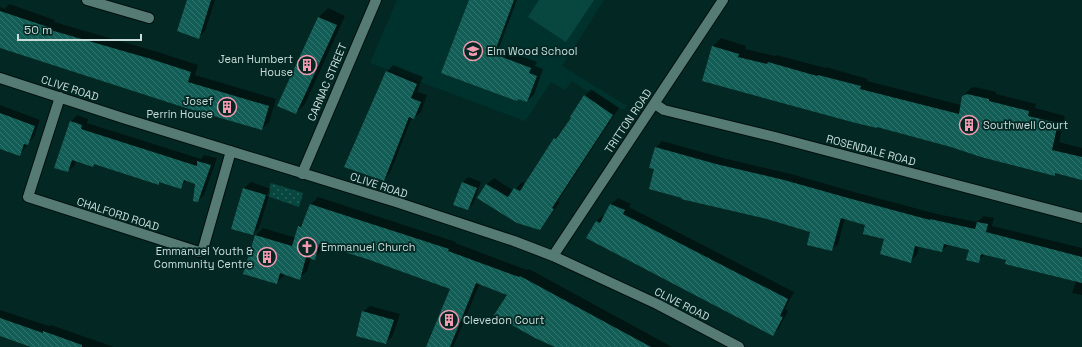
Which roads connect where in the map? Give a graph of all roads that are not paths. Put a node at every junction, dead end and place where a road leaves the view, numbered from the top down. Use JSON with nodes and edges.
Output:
{"nodes":[{"id":1,"x":88,"y":0,"type":"edge"},
{"id":2,"x":376,"y":0,"type":"edge"},
{"id":3,"x":723,"y":0,"type":"edge"},
{"id":4,"x":149,"y":18,"type":"dead end"},
{"id":5,"x":0,"y":78,"type":"edge"},
{"id":6,"x":60,"y":97,"type":"junction"},
{"id":7,"x":655,"y":104,"type":"junction"},
{"id":8,"x":231,"y":151,"type":"junction"},
{"id":9,"x":302,"y":174,"type":"junction"},
{"id":10,"x":1082,"y":218,"type":"edge"},
{"id":11,"x":553,"y":256,"type":"junction"},
{"id":12,"x":738,"y":347,"type":"edge"}],
"edges":[{"from":1,"to":4,"type":"street"},
{"from":2,"to":9,"type":"street","name":"CARNAC STREET"},
{"from":3,"to":7,"type":"street","name":"TRITTON ROAD"},
{"from":5,"to":6,"type":"street","name":"CLIVE ROAD"},
{"from":6,"to":8,"type":"street","name":"CLIVE ROAD"},
{"from":6,"to":8,"type":"street","name":"CHALFORD ROAD"},
{"from":7,"to":10,"type":"street","name":"ROSENDALE ROAD"},
{"from":7,"to":11,"type":"street","name":"TRITTON ROAD"},
{"from":8,"to":9,"type":"street","name":"CLIVE ROAD"},
{"from":9,"to":11,"type":"street","name":"CLIVE ROAD"},
{"from":11,"to":12,"type":"street","name":"CLIVE ROAD"}]}
